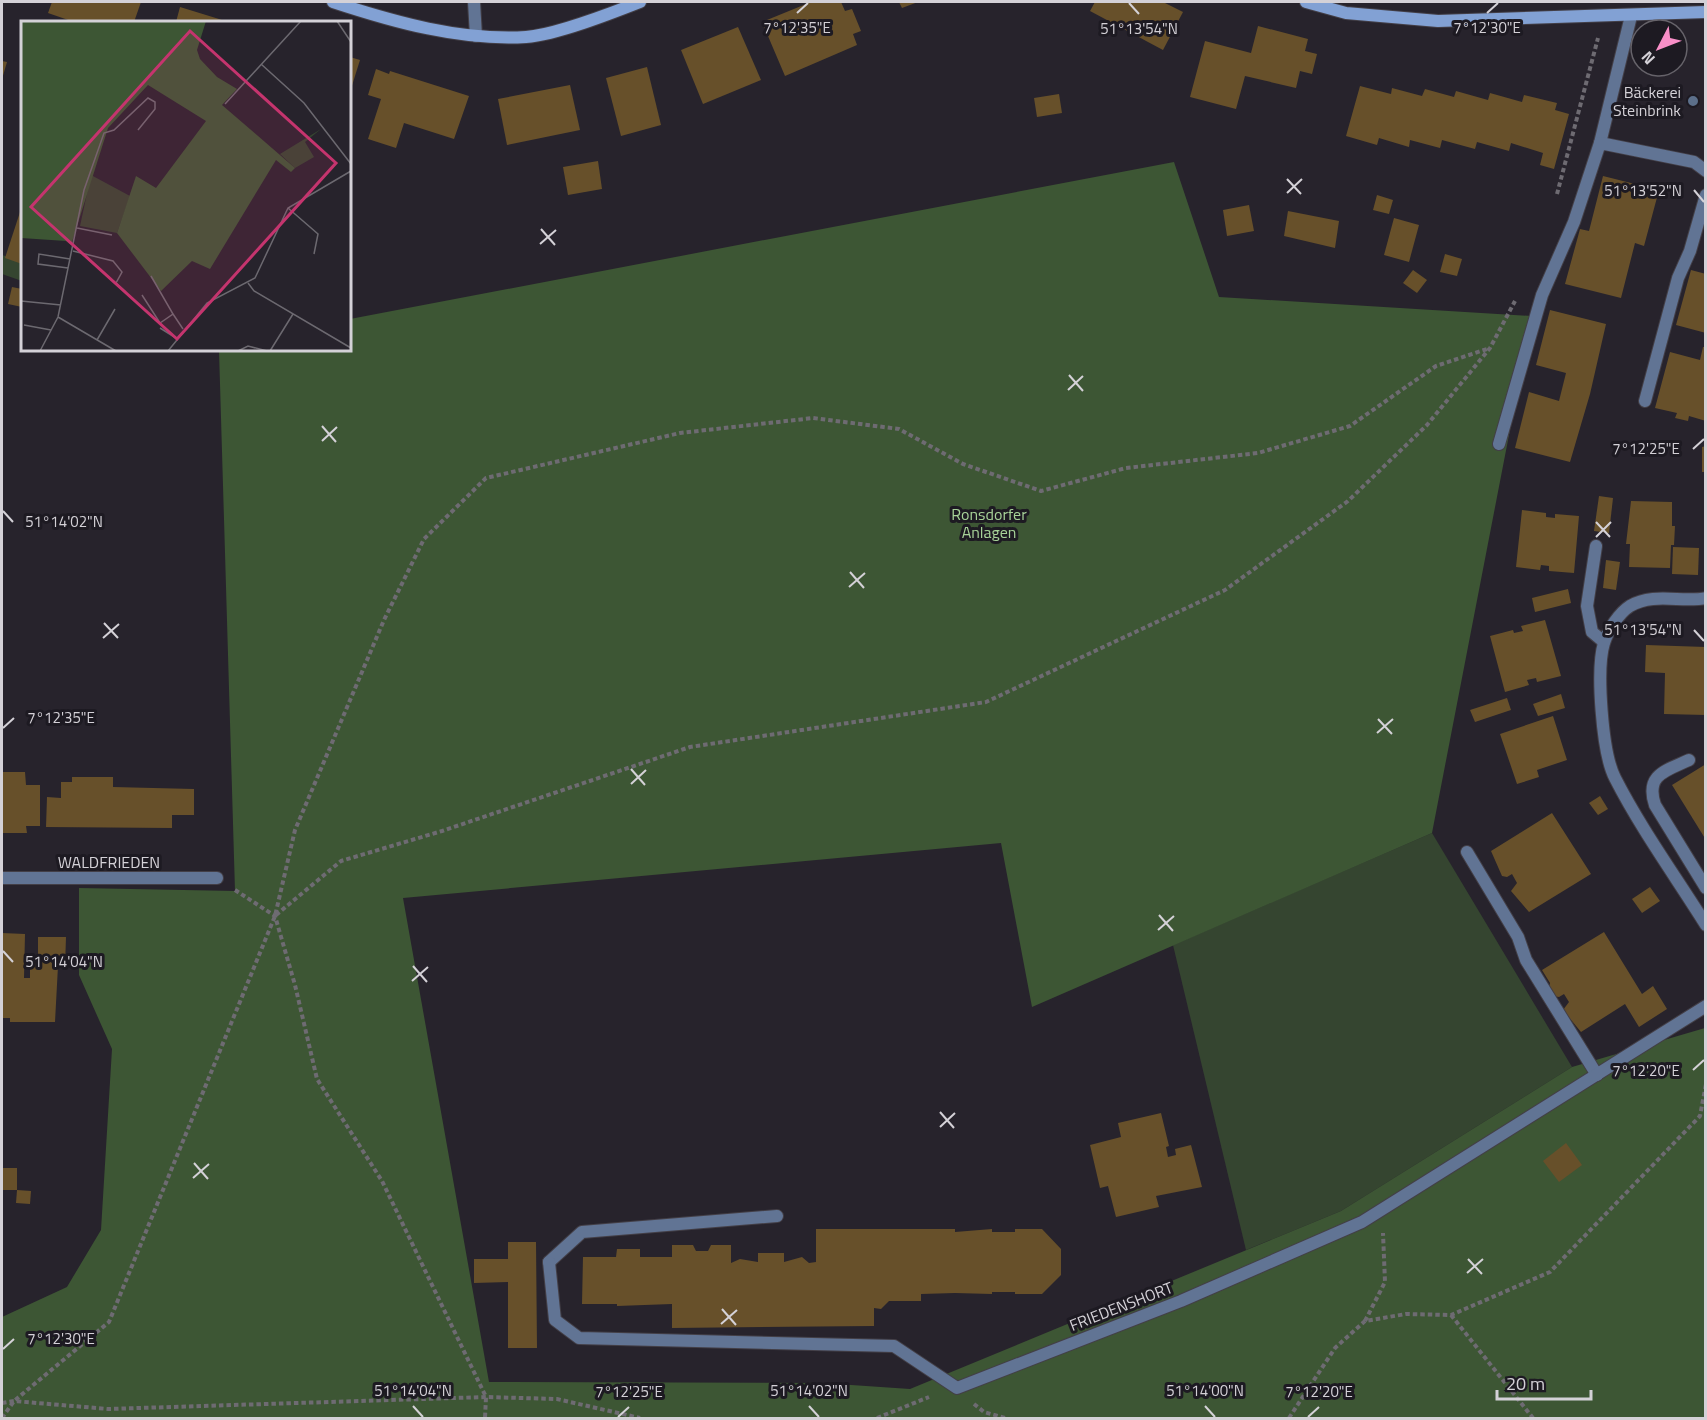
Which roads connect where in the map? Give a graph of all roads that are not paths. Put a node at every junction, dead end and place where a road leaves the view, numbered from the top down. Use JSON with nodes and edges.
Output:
{"nodes":[{"id":1,"x":333,"y":2,"type":"edge"},
{"id":2,"x":474,"y":2,"type":"edge"},
{"id":3,"x":640,"y":2,"type":"edge"},
{"id":4,"x":1306,"y":2,"type":"edge"},
{"id":5,"x":1706,"y":12,"type":"edge"},
{"id":6,"x":1631,"y":16,"type":"junction"},
{"id":7,"x":476,"y":36,"type":"junction"},
{"id":8,"x":1600,"y":143,"type":"junction"},
{"id":9,"x":1706,"y":171,"type":"edge"},
{"id":10,"x":1706,"y":195,"type":"edge"},
{"id":11,"x":1645,"y":401,"type":"dead end"},
{"id":12,"x":1499,"y":444,"type":"dead end"},
{"id":13,"x":1596,"y":546,"type":"dead end"},
{"id":14,"x":1706,"y":598,"type":"edge"},
{"id":15,"x":1604,"y":642,"type":"junction"},
{"id":16,"x":1689,"y":760,"type":"dead end"},
{"id":17,"x":1467,"y":852,"type":"dead end"},
{"id":18,"x":2,"y":878,"type":"edge"},
{"id":19,"x":217,"y":878,"type":"road end"},
{"id":20,"x":1706,"y":888,"type":"edge"},
{"id":21,"x":1706,"y":925,"type":"edge"},
{"id":22,"x":1706,"y":1006,"type":"edge"},
{"id":23,"x":1597,"y":1075,"type":"junction"},
{"id":24,"x":777,"y":1216,"type":"dead end"}],
"edges":[{"from":1,"to":7,"type":"street"},
{"from":2,"to":7,"type":"street"},
{"from":3,"to":7,"type":"street"},
{"from":4,"to":6,"type":"street"},
{"from":5,"to":6,"type":"street"},
{"from":6,"to":8,"type":"street"},
{"from":8,"to":9,"type":"street"},
{"from":8,"to":12,"type":"street"},
{"from":10,"to":11,"type":"street"},
{"from":13,"to":15,"type":"street"},
{"from":14,"to":15,"type":"street"},
{"from":15,"to":21,"type":"street"},
{"from":16,"to":20,"type":"street"},
{"from":17,"to":23,"type":"street"},
{"from":18,"to":19,"type":"street","name":"WALDFRIEDEN"},
{"from":22,"to":23,"type":"street","name":"FRIEDENSHORT"},
{"from":23,"to":24,"type":"street","name":"FRIEDENSHORT"}]}
